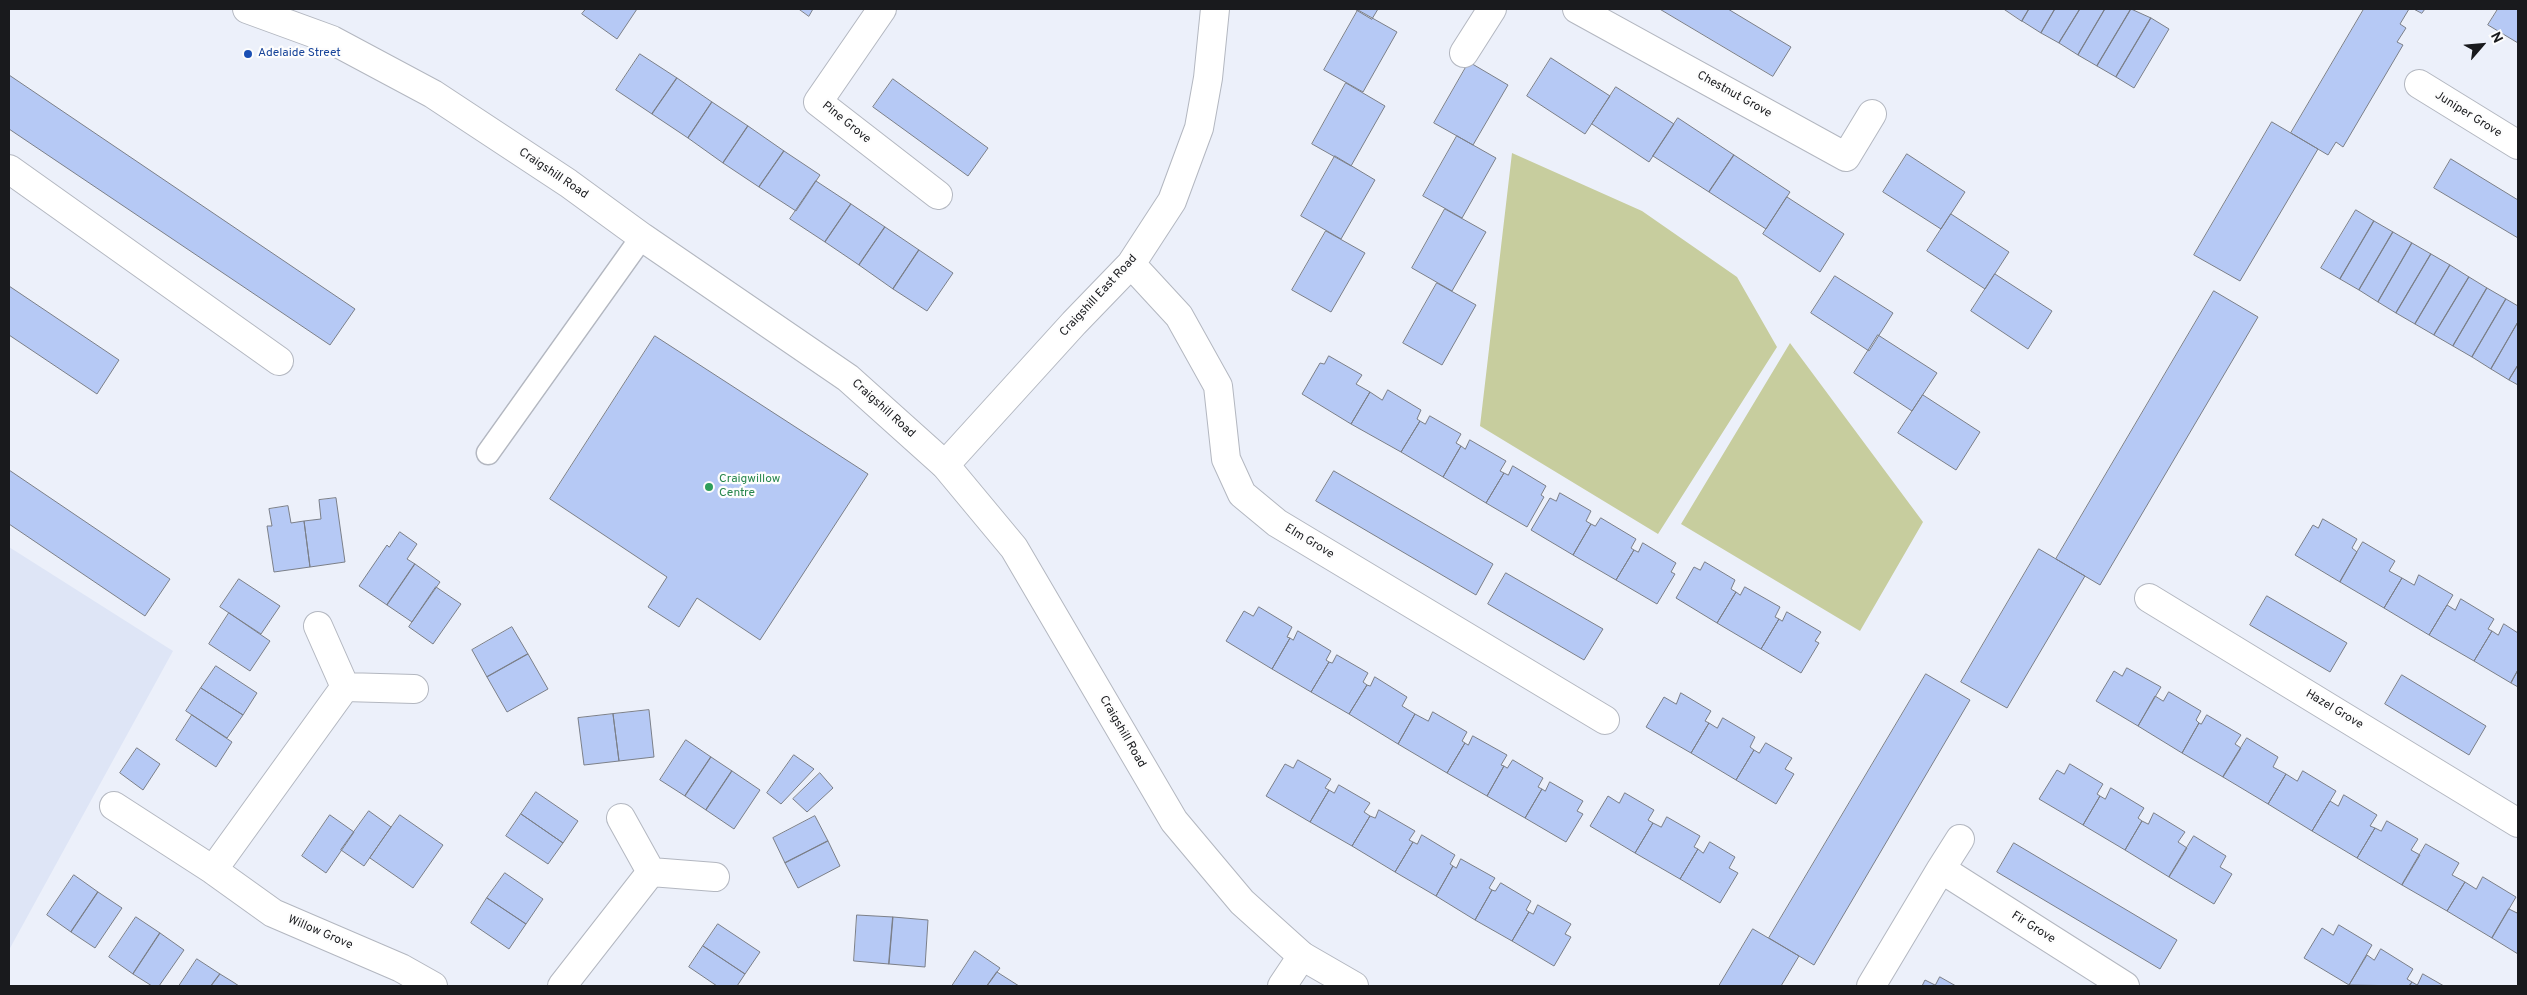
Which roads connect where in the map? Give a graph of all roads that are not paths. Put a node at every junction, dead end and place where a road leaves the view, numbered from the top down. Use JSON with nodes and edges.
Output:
{"nodes":[{"id":1,"x":246,"y":9,"type":"edge"},
{"id":2,"x":882,"y":9,"type":"edge"},
{"id":3,"x":1216,"y":9,"type":"edge"},
{"id":4,"x":1492,"y":9,"type":"edge"},
{"id":5,"x":1577,"y":9,"type":"edge"},
{"id":6,"x":1464,"y":54,"type":"dead end"},
{"id":7,"x":2419,"y":84,"type":"dead end"},
{"id":8,"x":1872,"y":114,"type":"dead end"},
{"id":9,"x":2518,"y":145,"type":"edge"},
{"id":10,"x":9,"y":169,"type":"edge"},
{"id":11,"x":938,"y":195,"type":"dead end"},
{"id":12,"x":642,"y":237,"type":"junction"},
{"id":13,"x":1132,"y":264,"type":"junction"},
{"id":14,"x":279,"y":361,"type":"dead end"},
{"id":15,"x":488,"y":453,"type":"dead end"},
{"id":16,"x":946,"y":465,"type":"junction"},
{"id":17,"x":2150,"y":598,"type":"dead end"},
{"id":18,"x":318,"y":626,"type":"dead end"},
{"id":19,"x":345,"y":687,"type":"junction"},
{"id":20,"x":414,"y":689,"type":"dead end"},
{"id":21,"x":1605,"y":720,"type":"dead end"},
{"id":22,"x":114,"y":806,"type":"dead end"},
{"id":23,"x":621,"y":818,"type":"dead end"},
{"id":24,"x":2518,"y":823,"type":"edge"},
{"id":25,"x":1960,"y":839,"type":"dead end"},
{"id":26,"x":213,"y":870,"type":"junction"},
{"id":27,"x":1941,"y":870,"type":"junction"},
{"id":28,"x":651,"y":872,"type":"junction"},
{"id":29,"x":715,"y":877,"type":"dead end"},
{"id":30,"x":1302,"y":956,"type":"junction"},
{"id":31,"x":433,"y":986,"type":"edge"},
{"id":32,"x":562,"y":986,"type":"edge"},
{"id":33,"x":1282,"y":986,"type":"edge"},
{"id":34,"x":1354,"y":986,"type":"edge"},
{"id":35,"x":1871,"y":986,"type":"edge"},
{"id":36,"x":2125,"y":986,"type":"edge"}],
"edges":[{"from":1,"to":12,"type":"street","name":"Craigshill Road"},
{"from":2,"to":11,"type":"street","name":"Pine Grove"},
{"from":3,"to":13,"type":"street","name":"Craigshill East Road"},
{"from":4,"to":6,"type":"street"},
{"from":5,"to":8,"type":"street","name":"Chestnut Grove"},
{"from":7,"to":9,"type":"street","name":"Juniper Grove"},
{"from":10,"to":14,"type":"street"},
{"from":12,"to":15,"type":"lane"},
{"from":12,"to":16,"type":"street","name":"Craigshill Road"},
{"from":13,"to":16,"type":"street","name":"Craigshill East Road"},
{"from":13,"to":21,"type":"street","name":"Elm Grove"},
{"from":16,"to":30,"type":"street","name":"Craigshill Road"},
{"from":17,"to":24,"type":"street","name":"Hazel Grove"},
{"from":18,"to":19,"type":"street"},
{"from":19,"to":20,"type":"street"},
{"from":19,"to":26,"type":"street"},
{"from":22,"to":26,"type":"street","name":"Willow Grove"},
{"from":23,"to":28,"type":"street"},
{"from":25,"to":27,"type":"street"},
{"from":26,"to":31,"type":"street","name":"Willow Grove"},
{"from":27,"to":35,"type":"street"},
{"from":27,"to":36,"type":"street","name":"Fir Grove"},
{"from":28,"to":29,"type":"street"},
{"from":28,"to":32,"type":"street"},
{"from":30,"to":33,"type":"street"},
{"from":30,"to":34,"type":"street","name":"Craigshill Road"}]}
